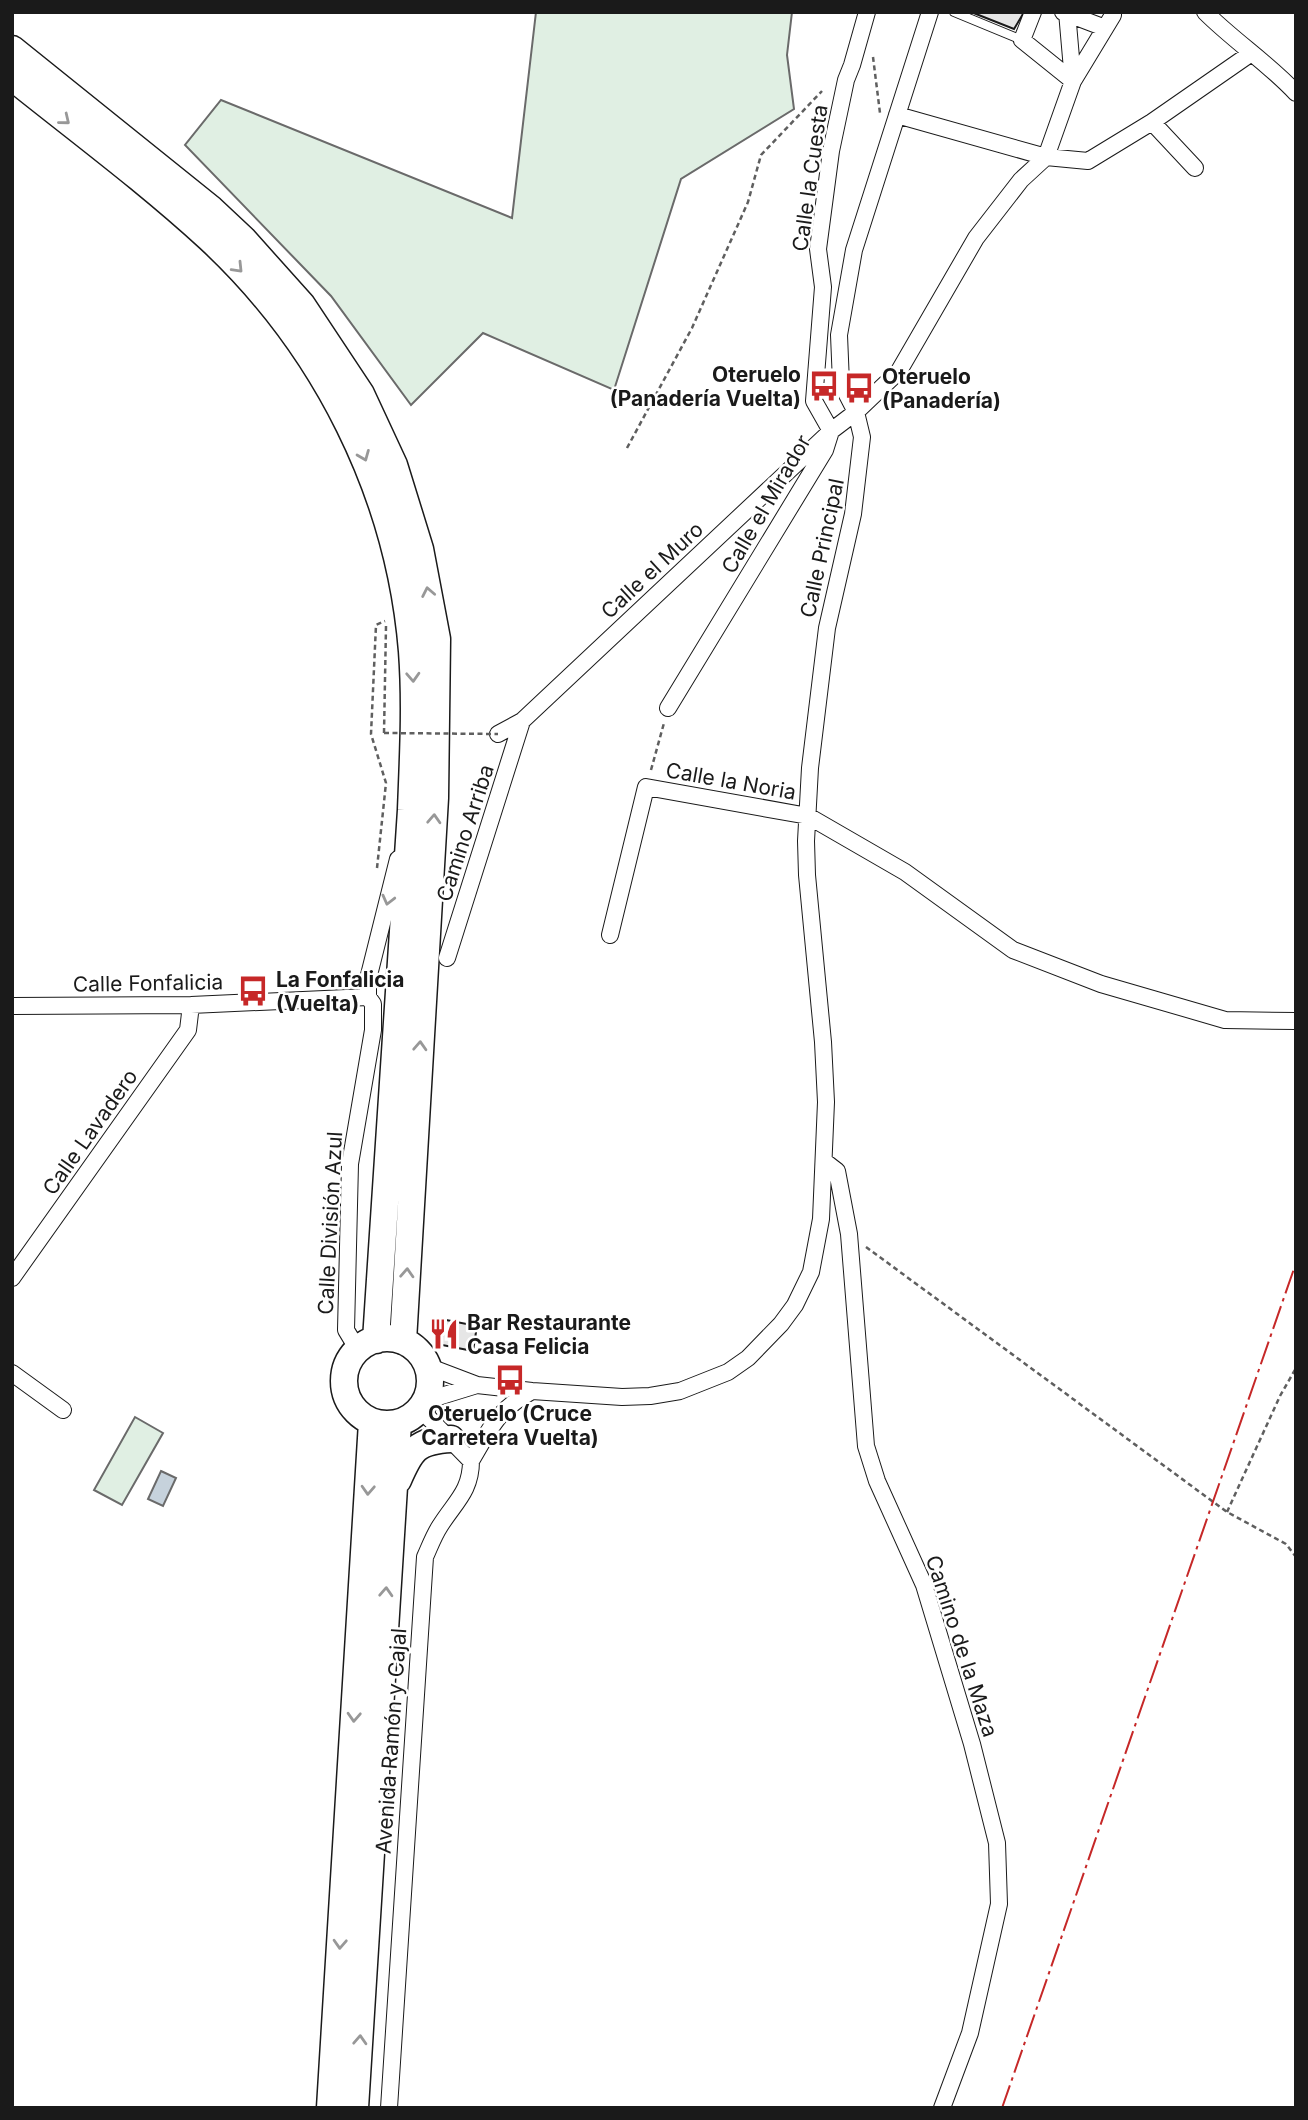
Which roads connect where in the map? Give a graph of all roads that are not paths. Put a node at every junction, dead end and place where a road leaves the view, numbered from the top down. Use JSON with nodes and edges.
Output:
{"nodes":[{"id":1,"x":867,"y":12,"type":"edge"},
{"id":2,"x":930,"y":12,"type":"edge"},
{"id":3,"x":954,"y":12,"type":"edge"},
{"id":4,"x":1033,"y":12,"type":"edge"},
{"id":5,"x":1066,"y":12,"type":"edge"},
{"id":6,"x":1205,"y":12,"type":"edge"},
{"id":7,"x":1022,"y":40,"type":"junction"},
{"id":8,"x":12,"y":49,"type":"edge"},
{"id":9,"x":1250,"y":54,"type":"junction"},
{"id":10,"x":1296,"y":67,"type":"edge"},
{"id":11,"x":12,"y":77,"type":"edge"},
{"id":12,"x":1281,"y":77,"type":"junction"},
{"id":13,"x":1073,"y":81,"type":"junction"},
{"id":14,"x":1296,"y":93,"type":"edge"},
{"id":15,"x":897,"y":115,"type":"junction"},
{"id":16,"x":1152,"y":122,"type":"junction"},
{"id":17,"x":1046,"y":157,"type":"junction"},
{"id":18,"x":1195,"y":169,"type":"dead end"},
{"id":19,"x":856,"y":412,"type":"junction"},
{"id":20,"x":831,"y":431,"type":"junction"},
{"id":21,"x":668,"y":708,"type":"road end"},
{"id":22,"x":522,"y":721,"type":"junction"},
{"id":23,"x":498,"y":734,"type":"road end"},
{"id":24,"x":411,"y":810,"type":"junction"},
{"id":25,"x":807,"y":816,"type":"junction"},
{"id":26,"x":610,"y":936,"type":"dead end"},
{"id":27,"x":447,"y":958,"type":"dead end"},
{"id":28,"x":368,"y":997,"type":"junction"},
{"id":29,"x":12,"y":1006,"type":"edge"},
{"id":30,"x":191,"y":1006,"type":"junction"},
{"id":31,"x":1296,"y":1021,"type":"edge"},
{"id":32,"x":824,"y":1161,"type":"junction"},
{"id":33,"x":12,"y":1278,"type":"edge"},
{"id":34,"x":403,"y":1341,"type":"junction"},
{"id":35,"x":367,"y":1345,"type":"junction"},
{"id":36,"x":427,"y":1366,"type":"junction"},
{"id":37,"x":12,"y":1373,"type":"edge"},
{"id":38,"x":477,"y":1385,"type":"junction"},
{"id":39,"x":531,"y":1391,"type":"junction"},
{"id":40,"x":62,"y":1410,"type":"dead end"},
{"id":41,"x":415,"y":1411,"type":"junction"},
{"id":42,"x":372,"y":1422,"type":"junction"},
{"id":43,"x":451,"y":1439,"type":"junction"},
{"id":44,"x":471,"y":1461,"type":"junction"},
{"id":45,"x":392,"y":1495,"type":"junction"},
{"id":46,"x":330,"y":2108,"type":"edge"},
{"id":47,"x":355,"y":2108,"type":"edge"},
{"id":48,"x":389,"y":2108,"type":"edge"},
{"id":49,"x":942,"y":2108,"type":"edge"}],
"edges":[{"from":1,"to":20,"type":"street","name":"Calle la Cuesta"},
{"from":2,"to":15,"type":"street"},
{"from":3,"to":7,"type":"lane"},
{"from":4,"to":7,"type":"street"},
{"from":5,"to":13,"type":"street"},
{"from":5,"to":13,"type":"street"},
{"from":6,"to":9,"type":"street"},
{"from":7,"to":13,"type":"street"},
{"from":34,"to":8,"type":"highway","one_way":true},
{"from":9,"to":12,"type":"street"},
{"from":9,"to":16,"type":"street"},
{"from":10,"to":12,"type":"street"},
{"from":11,"to":24,"type":"highway","one_way":true},
{"from":12,"to":14,"type":"street"},
{"from":13,"to":17,"type":"street"},
{"from":15,"to":17,"type":"street"},
{"from":15,"to":19,"type":"street"},
{"from":16,"to":17,"type":"street"},
{"from":16,"to":18,"type":"street"},
{"from":17,"to":19,"type":"street"},
{"from":19,"to":20,"type":"street","name":"Calle el Mirador"},
{"from":19,"to":25,"type":"street","name":"Calle Principal"},
{"from":20,"to":21,"type":"street","name":"Calle el Mirador"},
{"from":20,"to":22,"type":"street","name":"Calle el Muro"},
{"from":22,"to":23,"type":"street","name":"Calle el Muro"},
{"from":22,"to":27,"type":"street","name":"Camino Arriba"},
{"from":24,"to":28,"type":"street","name":"Calle División Azul","one_way":true},
{"from":24,"to":35,"type":"highway"},
{"from":25,"to":26,"type":"street","name":"Calle la Noria"},
{"from":25,"to":31,"type":"street","name":"Calle la Noria"},
{"from":25,"to":32,"type":"street","name":"Calle Principal"},
{"from":28,"to":30,"type":"street","name":"Calle Fonfalicia"},
{"from":28,"to":35,"type":"street","name":"Calle División Azul"},
{"from":29,"to":30,"type":"street","name":"Calle Fonfalicia"},
{"from":30,"to":33,"type":"street","name":"Calle Lavadero"},
{"from":32,"to":39,"type":"street","name":"Calle Principal"},
{"from":32,"to":49,"type":"street","name":"Camino de la Maza"},
{"from":34,"to":35,"type":"highway"},
{"from":34,"to":36,"type":"highway"},
{"from":35,"to":42,"type":"highway"},
{"from":36,"to":38,"type":"street"},
{"from":36,"to":41,"type":"highway"},
{"from":37,"to":40,"type":"street"},
{"from":38,"to":39,"type":"street","name":"Calle Principal"},
{"from":38,"to":41,"type":"street"},
{"from":39,"to":44,"type":"street","name":"Avenida Ramón y Cajal"},
{"from":41,"to":42,"type":"highway"},
{"from":41,"to":43,"type":"street"},
{"from":41,"to":45,"type":"highway"},
{"from":42,"to":46,"type":"highway","one_way":true},
{"from":43,"to":44,"type":"street"},
{"from":43,"to":45,"type":"highway"},
{"from":44,"to":48,"type":"street","name":"Avenida Ramón y Cajal"},
{"from":47,"to":45,"type":"highway","one_way":true}]}
